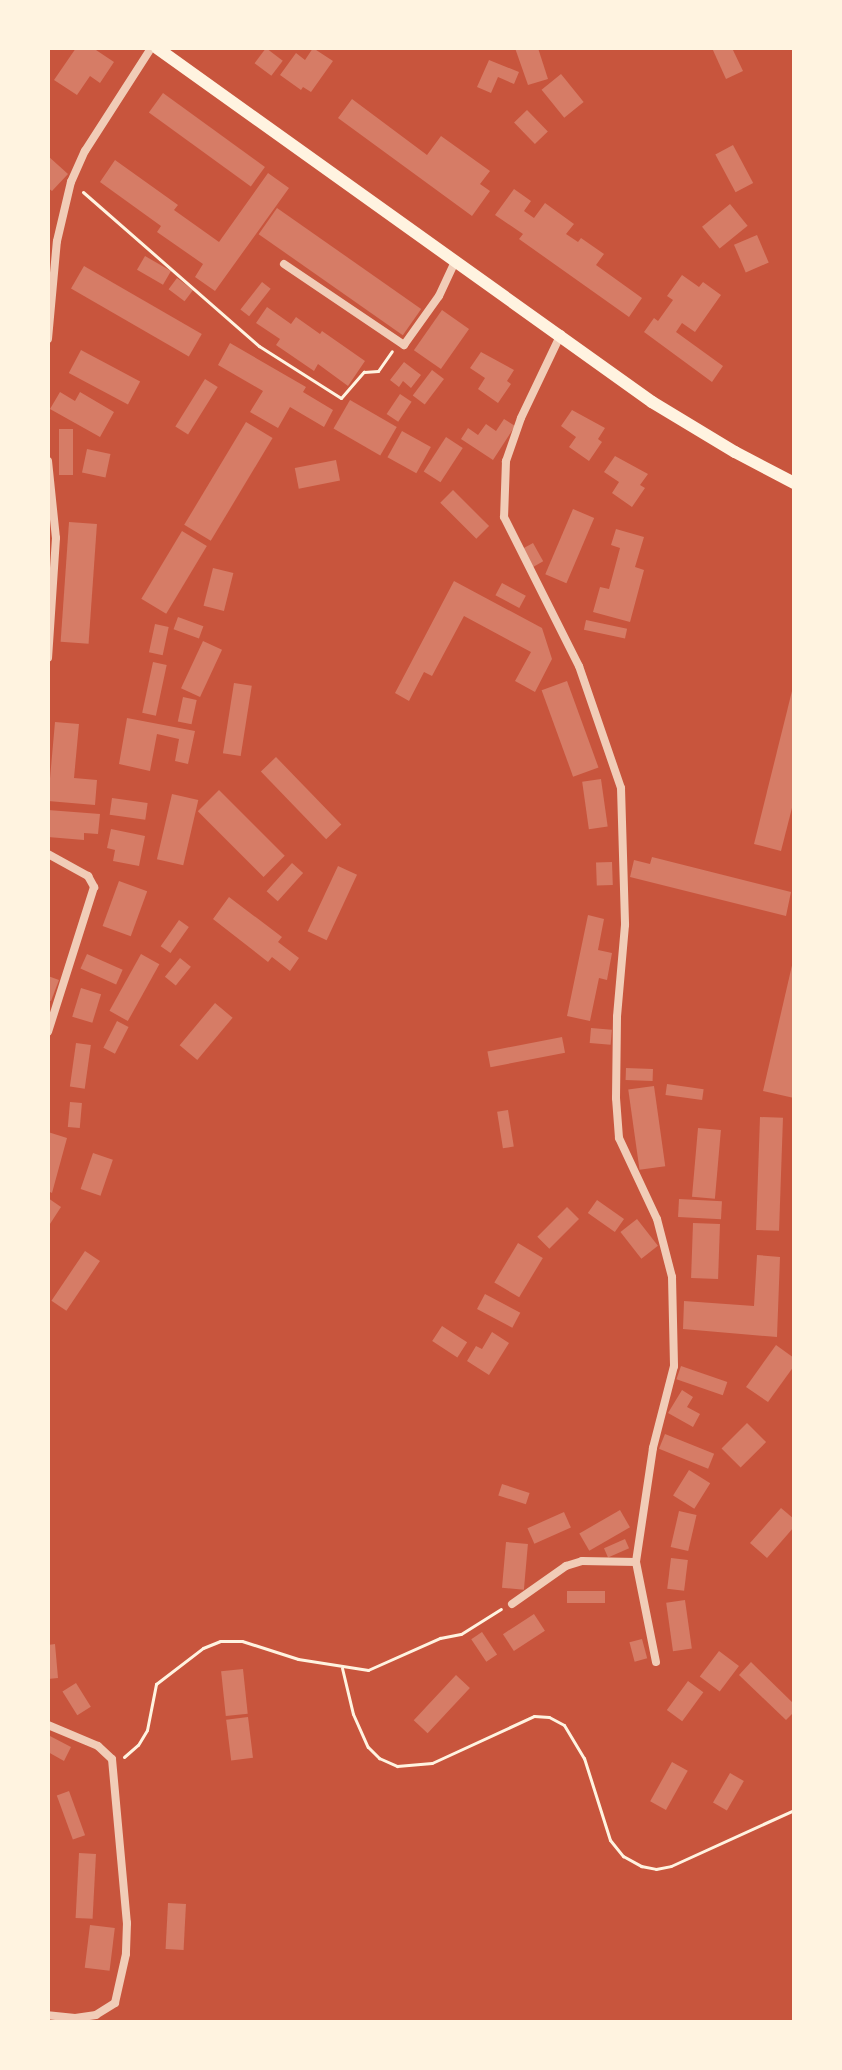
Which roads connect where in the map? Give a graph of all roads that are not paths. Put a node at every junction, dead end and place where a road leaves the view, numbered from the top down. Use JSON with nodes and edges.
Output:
{"nodes":[{"id":1,"x":154,"y":48,"type":"edge"},
{"id":2,"x":455,"y":262,"type":"junction"},
{"id":3,"x":284,"y":264,"type":"dead end"},
{"id":4,"x":561,"y":333,"type":"junction"},
{"id":5,"x":48,"y":339,"type":"edge"},
{"id":6,"x":48,"y":461,"type":"edge"},
{"id":7,"x":794,"y":483,"type":"edge"},
{"id":8,"x":48,"y":658,"type":"edge"},
{"id":9,"x":48,"y":854,"type":"edge"},
{"id":10,"x":48,"y":1032,"type":"edge"},
{"id":11,"x":636,"y":1562,"type":"junction"},
{"id":12,"x":512,"y":1604,"type":"road end"},
{"id":13,"x":656,"y":1662,"type":"dead end"},
{"id":14,"x":48,"y":1725,"type":"edge"},
{"id":15,"x":48,"y":2015,"type":"edge"}],
"edges":[{"from":1,"to":2,"type":"main road"},
{"from":1,"to":5,"type":"street"},
{"from":2,"to":3,"type":"street"},
{"from":2,"to":4,"type":"main road"},
{"from":4,"to":7,"type":"main road"},
{"from":4,"to":11,"type":"street"},
{"from":6,"to":8,"type":"street"},
{"from":9,"to":10,"type":"street"},
{"from":11,"to":12,"type":"street"},
{"from":11,"to":13,"type":"street"},
{"from":14,"to":15,"type":"street"}]}
